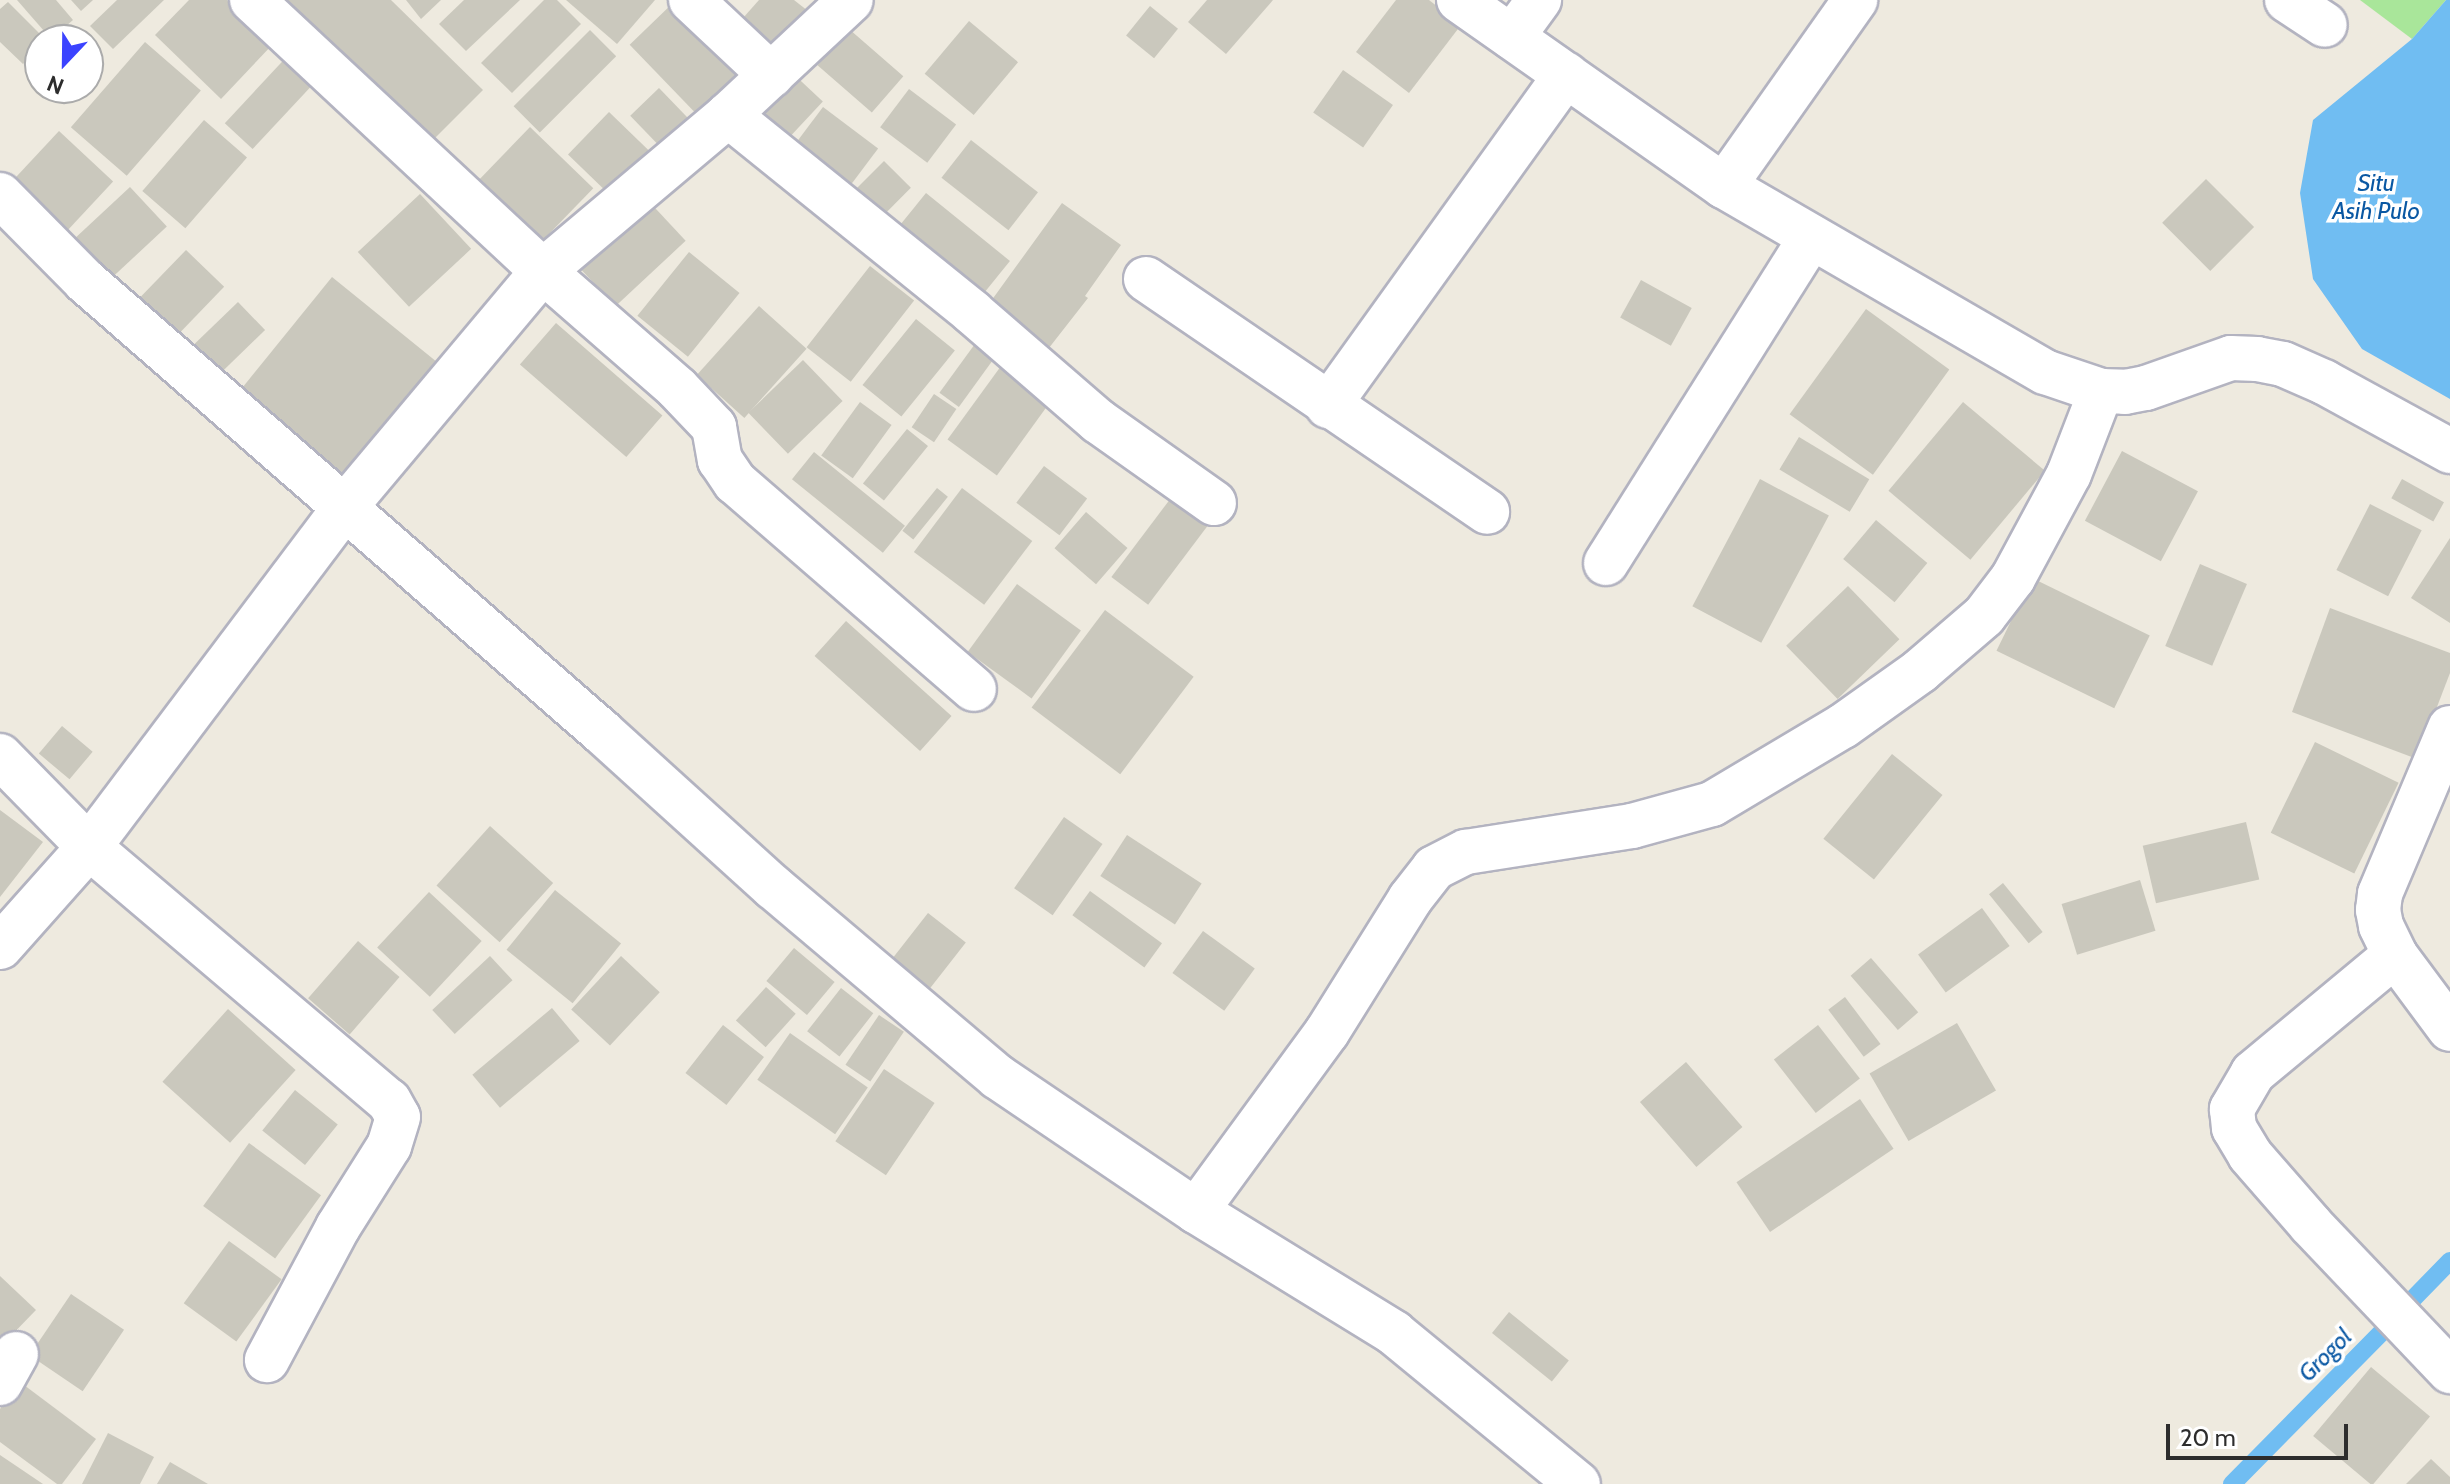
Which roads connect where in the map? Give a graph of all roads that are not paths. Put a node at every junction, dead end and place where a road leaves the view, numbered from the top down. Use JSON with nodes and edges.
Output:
{"nodes":[{"id":1,"x":252,"y":0,"type":"edge"},
{"id":2,"x":691,"y":0,"type":"edge"},
{"id":3,"x":851,"y":0,"type":"edge"},
{"id":4,"x":1459,"y":0,"type":"edge"},
{"id":5,"x":1539,"y":0,"type":"edge"},
{"id":6,"x":1855,"y":0,"type":"edge"},
{"id":7,"x":2287,"y":0,"type":"edge"},
{"id":8,"x":2325,"y":25,"type":"dead end"},
{"id":9,"x":1512,"y":37,"type":"junction"},
{"id":10,"x":771,"y":75,"type":"junction"},
{"id":11,"x":1566,"y":75,"type":"junction"},
{"id":12,"x":728,"y":115,"type":"junction"},
{"id":13,"x":1724,"y":186,"type":"junction"},
{"id":14,"x":0,"y":195,"type":"edge"},
{"id":15,"x":1811,"y":237,"type":"junction"},
{"id":16,"x":543,"y":271,"type":"junction"},
{"id":17,"x":1146,"y":279,"type":"dead end"},
{"id":18,"x":2101,"y":391,"type":"junction"},
{"id":19,"x":1328,"y":406,"type":"junction"},
{"id":20,"x":2450,"y":451,"type":"edge"},
{"id":21,"x":1214,"y":503,"type":"dead end"},
{"id":22,"x":344,"y":508,"type":"junction"},
{"id":23,"x":1487,"y":512,"type":"dead end"},
{"id":24,"x":1606,"y":563,"type":"dead end"},
{"id":25,"x":974,"y":689,"type":"dead end"},
{"id":26,"x":2450,"y":728,"type":"edge"},
{"id":27,"x":0,"y":756,"type":"edge"},
{"id":28,"x":89,"y":847,"type":"junction"},
{"id":29,"x":0,"y":947,"type":"edge"},
{"id":30,"x":2395,"y":955,"type":"junction"},
{"id":31,"x":2450,"y":1029,"type":"edge"},
{"id":32,"x":1196,"y":1211,"type":"junction"},
{"id":33,"x":267,"y":1360,"type":"dead end"},
{"id":34,"x":2450,"y":1371,"type":"edge"},
{"id":35,"x":1578,"y":1484,"type":"edge"}],
"edges":[{"from":1,"to":16,"type":"street"},
{"from":2,"to":10,"type":"street"},
{"from":3,"to":10,"type":"street"},
{"from":4,"to":9,"type":"street"},
{"from":5,"to":9,"type":"street"},
{"from":6,"to":13,"type":"street"},
{"from":7,"to":8,"type":"street"},
{"from":9,"to":11,"type":"street"},
{"from":10,"to":12,"type":"street"},
{"from":11,"to":13,"type":"street"},
{"from":11,"to":19,"type":"street"},
{"from":12,"to":16,"type":"street"},
{"from":12,"to":21,"type":"street"},
{"from":13,"to":15,"type":"street"},
{"from":14,"to":22,"type":"street"},
{"from":15,"to":18,"type":"street"},
{"from":15,"to":24,"type":"street"},
{"from":16,"to":22,"type":"street"},
{"from":16,"to":25,"type":"street"},
{"from":17,"to":19,"type":"street"},
{"from":18,"to":20,"type":"street"},
{"from":18,"to":32,"type":"street"},
{"from":19,"to":23,"type":"street"},
{"from":22,"to":28,"type":"street"},
{"from":22,"to":32,"type":"street"},
{"from":26,"to":30,"type":"street"},
{"from":27,"to":28,"type":"street"},
{"from":28,"to":29,"type":"street"},
{"from":28,"to":33,"type":"street"},
{"from":30,"to":31,"type":"street"},
{"from":30,"to":34,"type":"street"},
{"from":32,"to":35,"type":"street"}]}
